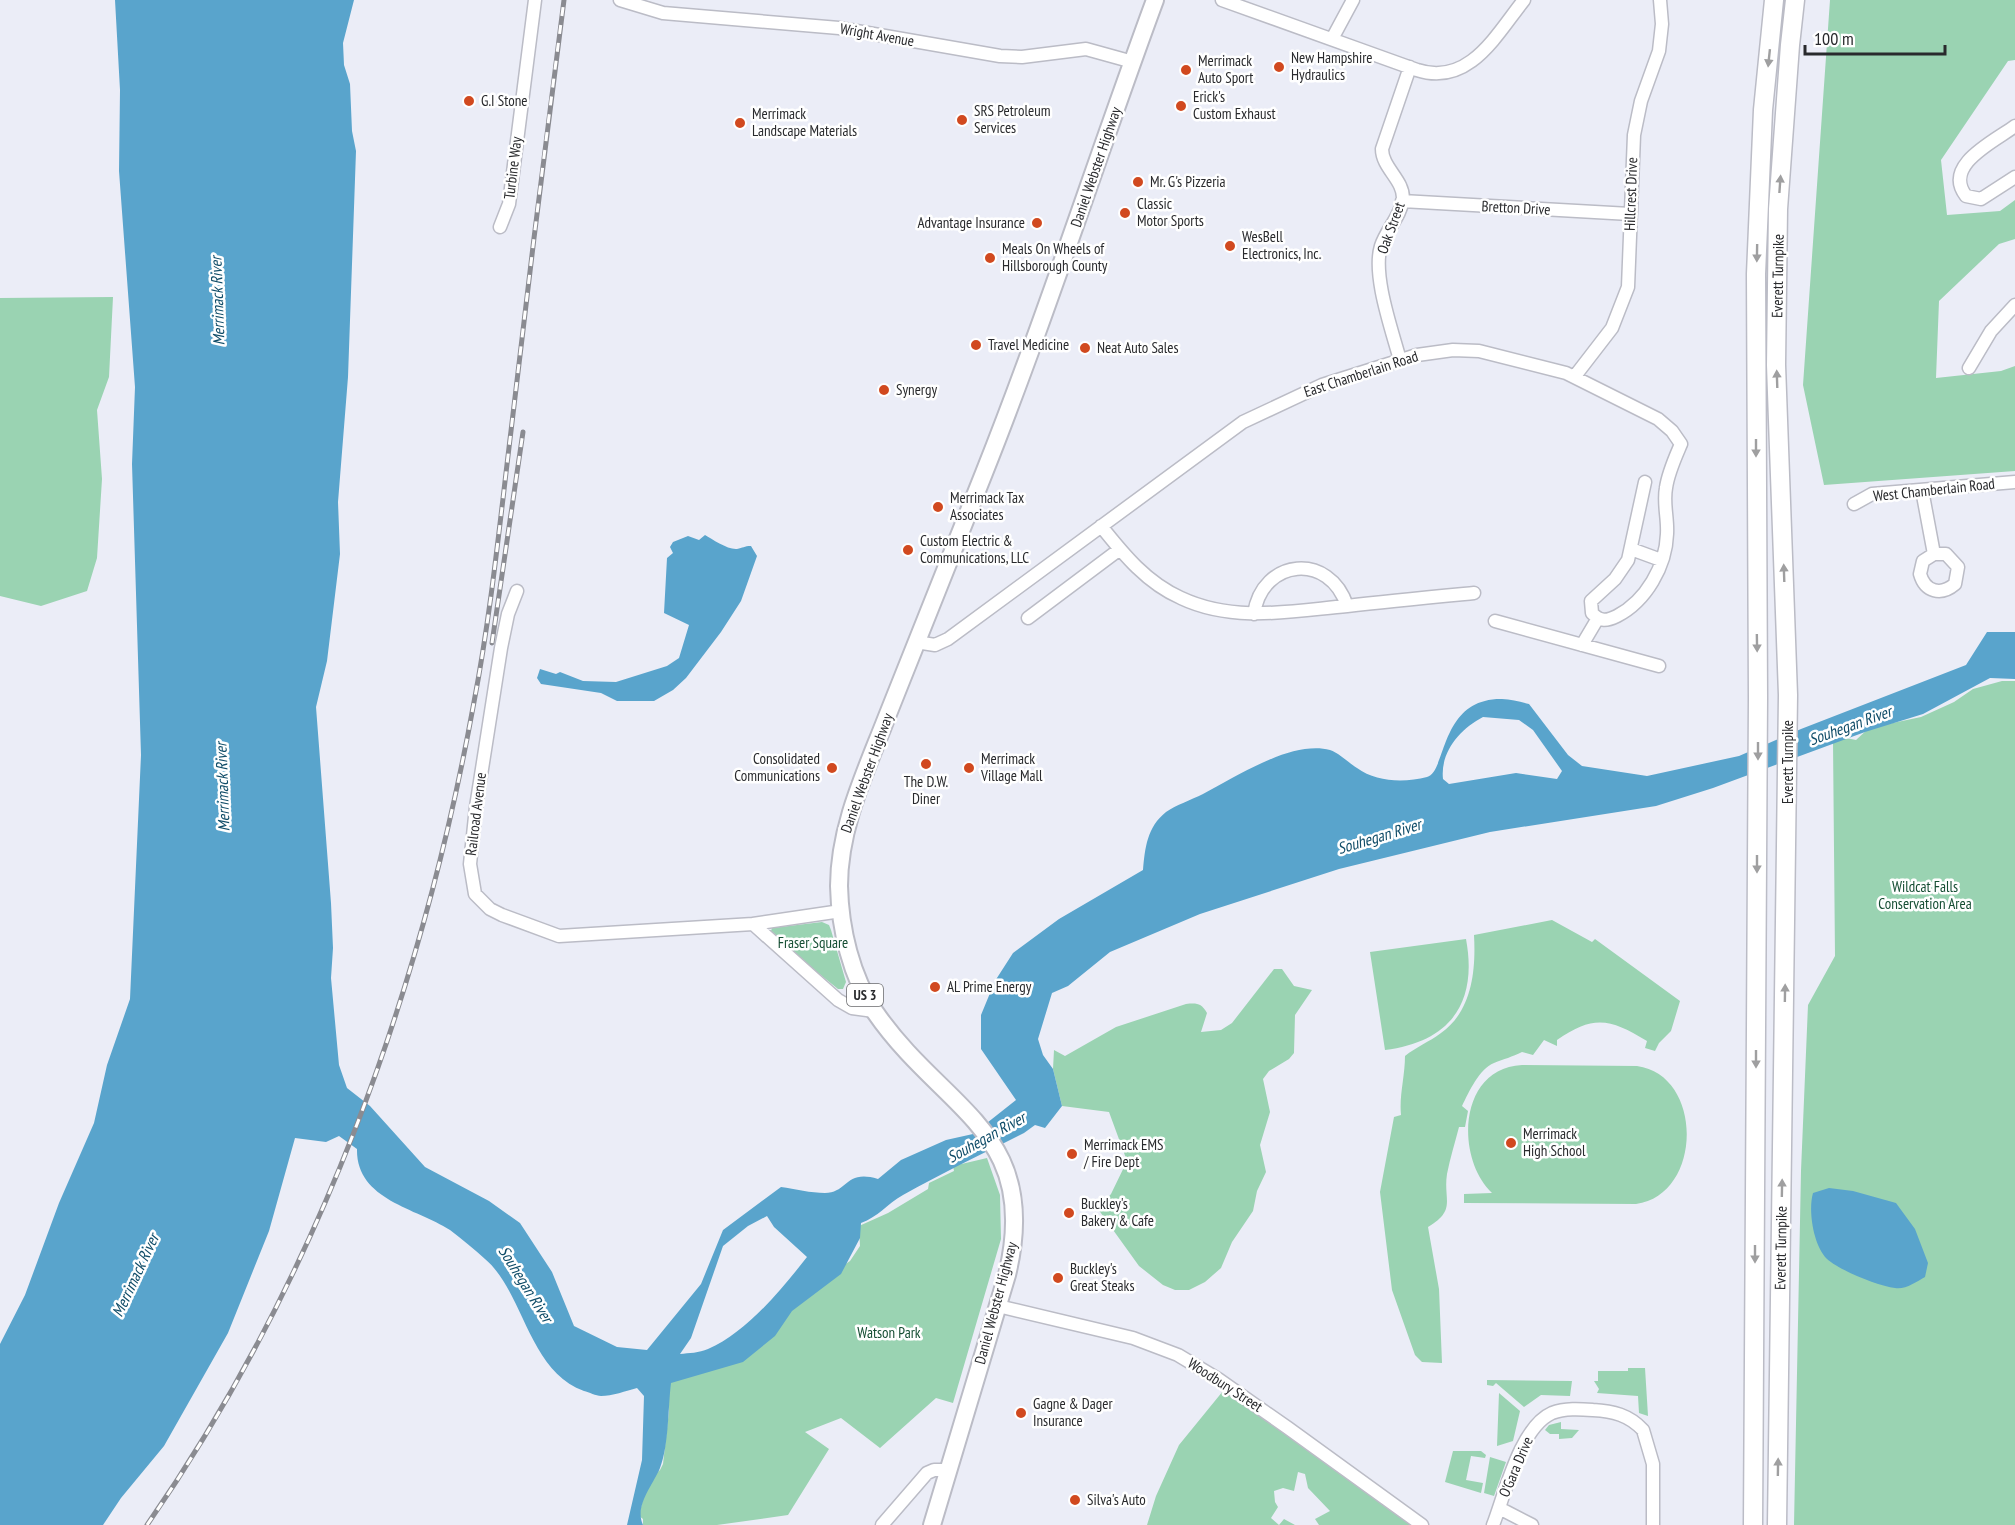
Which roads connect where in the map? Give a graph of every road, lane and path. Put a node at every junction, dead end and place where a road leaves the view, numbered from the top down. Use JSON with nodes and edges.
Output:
{"nodes":[{"id":1,"x":535,"y":0,"type":"edge"},
{"id":2,"x":620,"y":0,"type":"edge"},
{"id":3,"x":1155,"y":0,"type":"edge"},
{"id":4,"x":1222,"y":0,"type":"edge"},
{"id":5,"x":1353,"y":0,"type":"edge"},
{"id":6,"x":1524,"y":0,"type":"edge"},
{"id":7,"x":1660,"y":0,"type":"edge"},
{"id":8,"x":1774,"y":0,"type":"edge"},
{"id":9,"x":1796,"y":0,"type":"edge"},
{"id":10,"x":1332,"y":39,"type":"junction"},
{"id":11,"x":1133,"y":62,"type":"junction"},
{"id":12,"x":1410,"y":67,"type":"junction"},
{"id":13,"x":2015,"y":126,"type":"edge"},
{"id":14,"x":2015,"y":177,"type":"edge"},
{"id":15,"x":1402,"y":201,"type":"junction"},
{"id":16,"x":1630,"y":214,"type":"junction"},
{"id":17,"x":500,"y":226,"type":"dead end"},
{"id":18,"x":2015,"y":305,"type":"edge"},
{"id":19,"x":1400,"y":360,"type":"junction"},
{"id":20,"x":1969,"y":368,"type":"dead end"},
{"id":21,"x":1575,"y":376,"type":"junction"},
{"id":22,"x":1645,"y":482,"type":"dead end"},
{"id":23,"x":2015,"y":482,"type":"edge"},
{"id":24,"x":1922,"y":489,"type":"junction"},
{"id":25,"x":1854,"y":504,"type":"dead end"},
{"id":26,"x":1101,"y":526,"type":"junction"},
{"id":27,"x":1120,"y":549,"type":"junction"},
{"id":28,"x":1631,"y":549,"type":"junction"},
{"id":29,"x":1934,"y":554,"type":"dead end"},
{"id":30,"x":1661,"y":560,"type":"junction"},
{"id":31,"x":517,"y":591,"type":"dead end"},
{"id":32,"x":1474,"y":593,"type":"dead end"},
{"id":33,"x":1347,"y":606,"type":"junction"},
{"id":34,"x":1254,"y":614,"type":"junction"},
{"id":35,"x":1028,"y":618,"type":"dead end"},
{"id":36,"x":1598,"y":618,"type":"junction"},
{"id":37,"x":1494,"y":621,"type":"dead end"},
{"id":38,"x":916,"y":642,"type":"junction"},
{"id":39,"x":1582,"y":645,"type":"junction"},
{"id":40,"x":1659,"y":666,"type":"dead end"},
{"id":41,"x":841,"y":911,"type":"junction"},
{"id":42,"x":753,"y":924,"type":"junction"},
{"id":43,"x":874,"y":1011,"type":"junction"},
{"id":44,"x":998,"y":1306,"type":"junction"},
{"id":45,"x":948,"y":1470,"type":"junction"},
{"id":46,"x":1499,"y":1508,"type":"junction"},
{"id":47,"x":882,"y":1525,"type":"edge"},
{"id":48,"x":932,"y":1525,"type":"edge"},
{"id":49,"x":1422,"y":1525,"type":"edge"},
{"id":50,"x":1492,"y":1525,"type":"edge"},
{"id":51,"x":1532,"y":1525,"type":"edge"},
{"id":52,"x":1653,"y":1525,"type":"edge"},
{"id":53,"x":1753,"y":1525,"type":"edge"},
{"id":54,"x":1777,"y":1525,"type":"edge"}],
"edges":[{"from":1,"to":17,"type":"street","name":"Turbine Way"},
{"from":2,"to":11,"type":"street","name":"Wright Avenue"},
{"from":3,"to":11,"type":"main road","name":"Daniel Webster Highway","number":"US 3"},
{"from":4,"to":10,"type":"street"},
{"from":5,"to":10,"type":"street"},
{"from":6,"to":12,"type":"street"},
{"from":7,"to":16,"type":"street","name":"Hillcrest Drive"},
{"from":8,"to":53,"type":"highway","name":"Everett Turnpike","one_way":true},
{"from":54,"to":9,"type":"highway","name":"Everett Turnpike","one_way":true},
{"from":10,"to":12,"type":"street"},
{"from":11,"to":38,"type":"main road","name":"Daniel Webster Highway","number":"US 3"},
{"from":12,"to":15,"type":"street","name":"Oak Street"},
{"from":13,"to":14,"type":"street"},
{"from":15,"to":16,"type":"street","name":"Bretton Drive"},
{"from":15,"to":19,"type":"street","name":"Oak Street"},
{"from":16,"to":21,"type":"street","name":"Hillcrest Drive"},
{"from":18,"to":20,"type":"street"},
{"from":19,"to":21,"type":"street","name":"East Chamberlain Road"},
{"from":19,"to":26,"type":"street","name":"East Chamberlain Road"},
{"from":21,"to":30,"type":"street","name":"East Chamberlain Road"},
{"from":22,"to":28,"type":"street"},
{"from":23,"to":24,"type":"street","name":"West Chamberlain Road"},
{"from":24,"to":25,"type":"street","name":"West Chamberlain Road"},
{"from":24,"to":29,"type":"street"},
{"from":26,"to":27,"type":"street"},
{"from":26,"to":38,"type":"street","name":"East Chamberlain Road"},
{"from":27,"to":34,"type":"street"},
{"from":27,"to":35,"type":"street"},
{"from":28,"to":30,"type":"street"},
{"from":28,"to":36,"type":"street"},
{"from":30,"to":36,"type":"street"},
{"from":31,"to":42,"type":"street","name":"Railroad Avenue"},
{"from":32,"to":33,"type":"street"},
{"from":33,"to":34,"type":"street"},
{"from":33,"to":34,"type":"street"},
{"from":36,"to":39,"type":"street"},
{"from":37,"to":39,"type":"street"},
{"from":38,"to":41,"type":"main road","name":"Daniel Webster Highway","number":"US 3"},
{"from":39,"to":40,"type":"street"},
{"from":41,"to":42,"type":"street","name":"Railroad Avenue"},
{"from":41,"to":43,"type":"main road","name":"Daniel Webster Highway","number":"US 3"},
{"from":42,"to":43,"type":"street"},
{"from":43,"to":44,"type":"main road","name":"Daniel Webster Highway","number":"US 3"},
{"from":44,"to":45,"type":"main road","name":"Daniel Webster Highway","number":"US 3"},
{"from":44,"to":49,"type":"street","name":"Woodbury Street"},
{"from":45,"to":47,"type":"street"},
{"from":45,"to":48,"type":"main road","name":"Daniel Webster Highway","number":"US 3"},
{"from":46,"to":50,"type":"street","name":"O'Gara Drive"},
{"from":46,"to":51,"type":"street"},
{"from":46,"to":52,"type":"street","name":"O'Gara Drive"}]}
